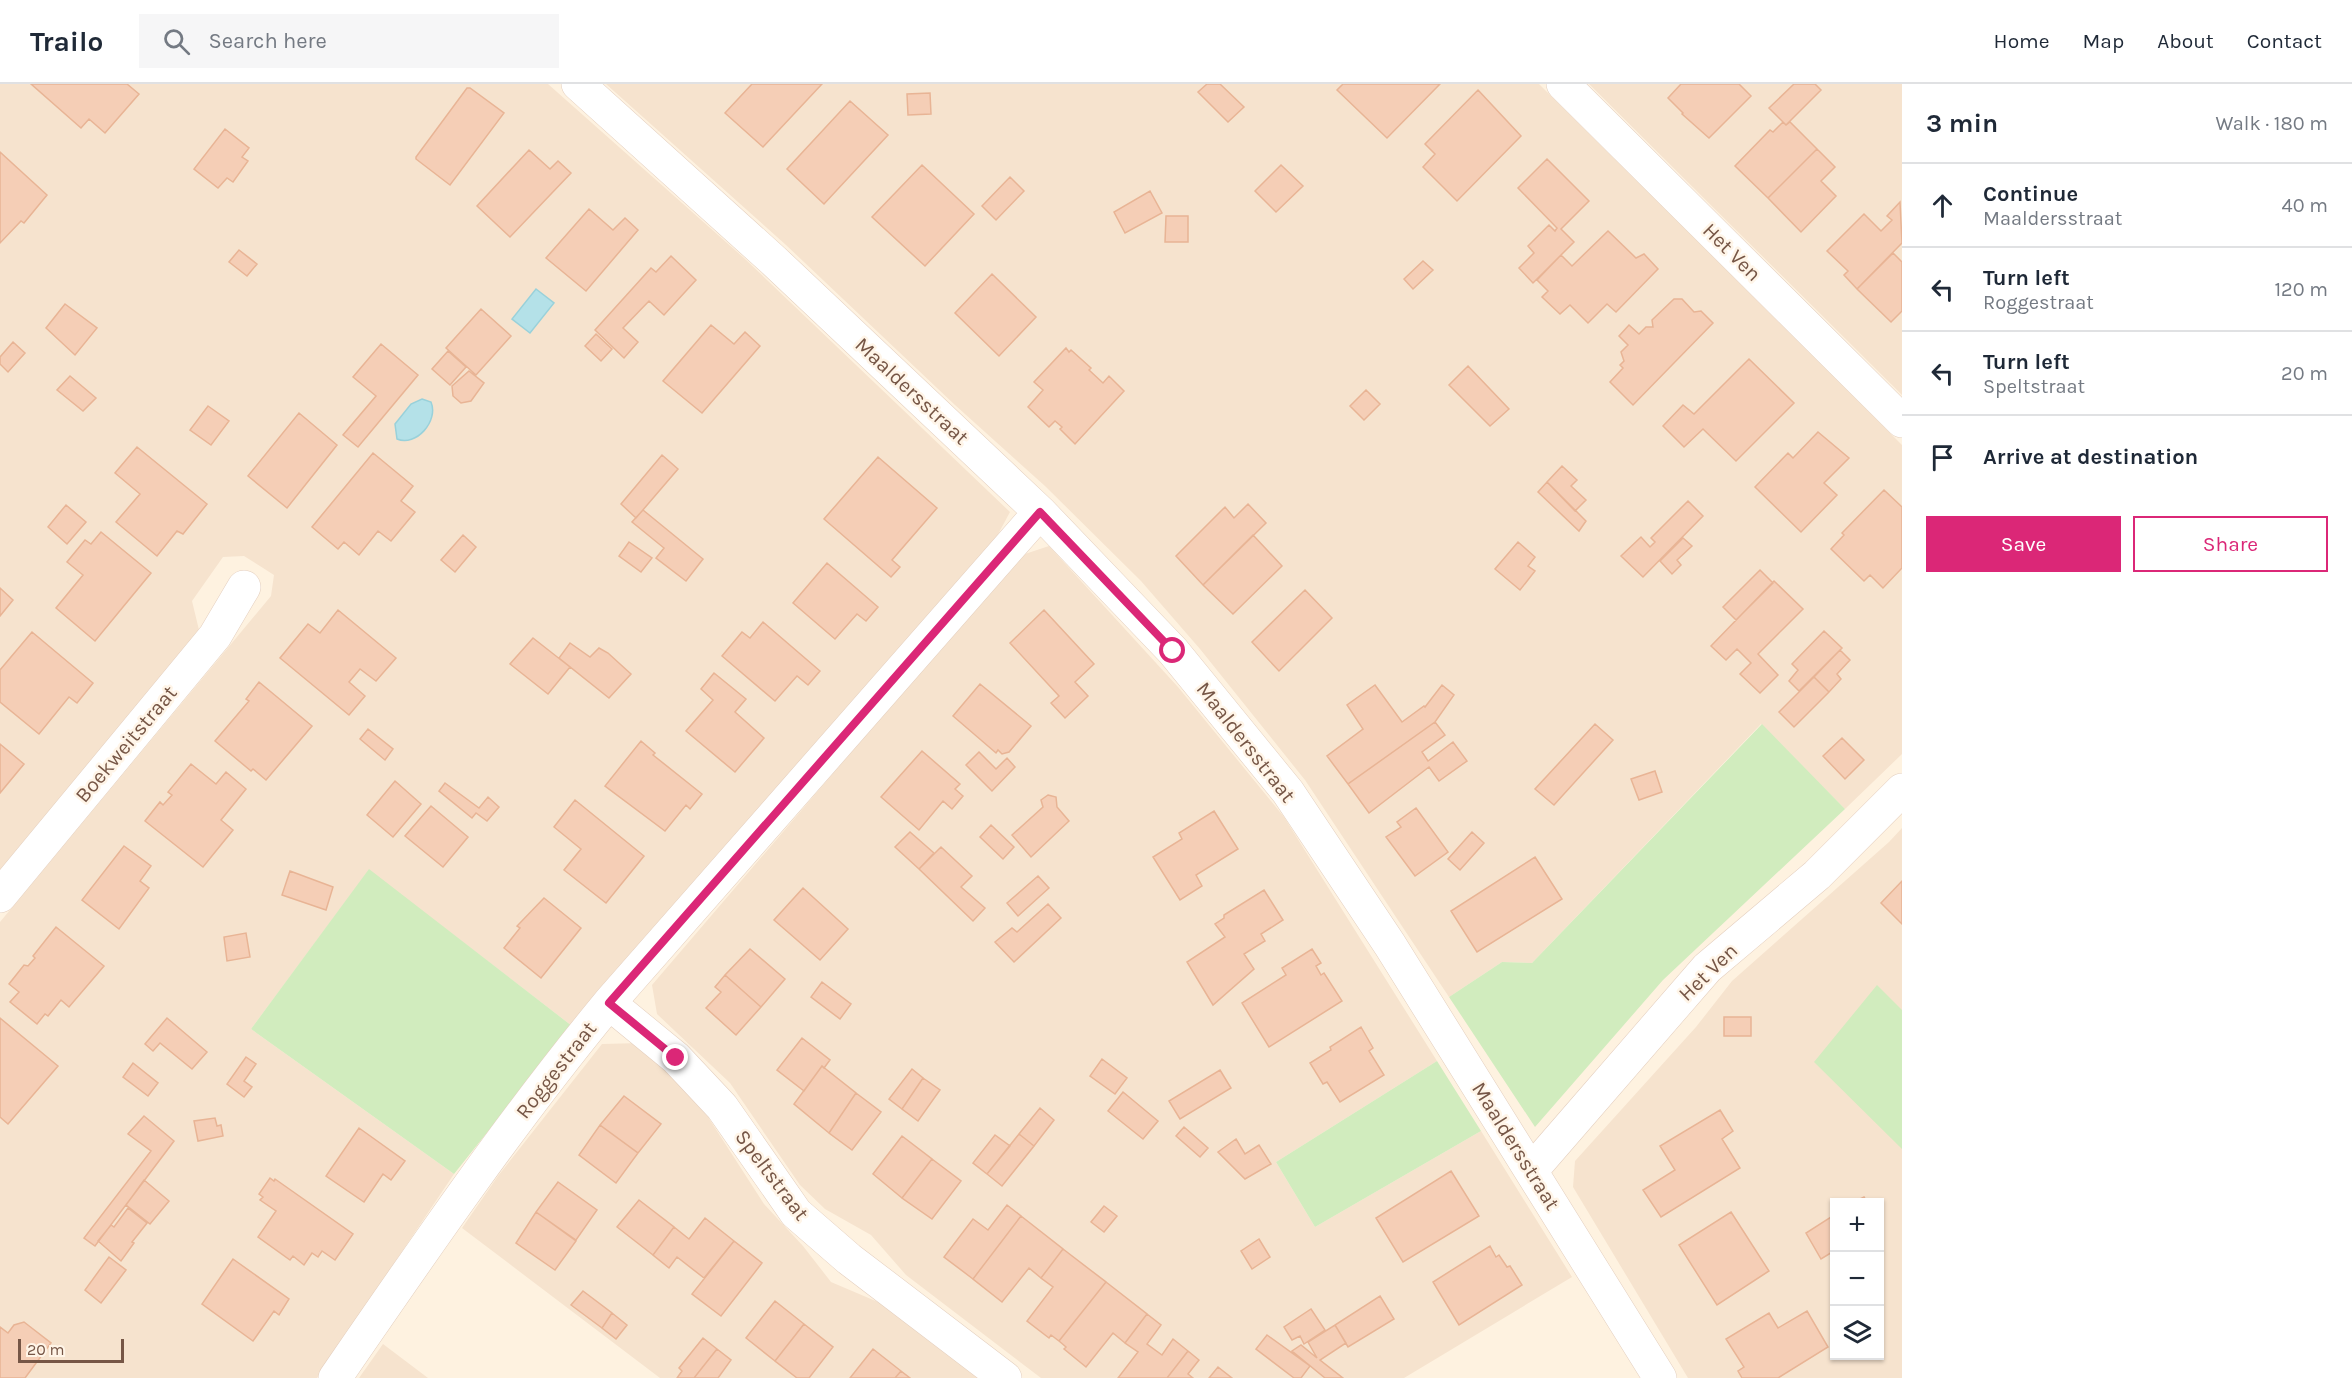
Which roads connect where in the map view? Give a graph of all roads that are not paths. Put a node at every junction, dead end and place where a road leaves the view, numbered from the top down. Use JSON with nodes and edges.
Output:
{"nodes":[{"id":1,"x":578,"y":84,"type":"edge"},
{"id":2,"x":1563,"y":84,"type":"edge"},
{"id":3,"x":1902,"y":421,"type":"edge"},
{"id":4,"x":1040,"y":512,"type":"junction"},
{"id":5,"x":244,"y":587,"type":"dead end"},
{"id":6,"x":1902,"y":790,"type":"edge"},
{"id":7,"x":0,"y":896,"type":"edge"},
{"id":8,"x":609,"y":1003,"type":"junction"},
{"id":9,"x":1531,"y":1171,"type":"junction"},
{"id":10,"x":335,"y":1378,"type":"edge"},
{"id":11,"x":1005,"y":1378,"type":"edge"},
{"id":12,"x":1660,"y":1378,"type":"edge"}],
"edges":[{"from":1,"to":4,"type":"street","name":"Maaldersstraat"},
{"from":2,"to":3,"type":"street","name":"Het Ven"},
{"from":4,"to":8,"type":"street","name":"Roggestraat"},
{"from":4,"to":9,"type":"street","name":"Maaldersstraat"},
{"from":5,"to":7,"type":"street","name":"Boekweitstraat"},
{"from":6,"to":9,"type":"street","name":"Het Ven"},
{"from":8,"to":10,"type":"street","name":"Roggestraat"},
{"from":8,"to":11,"type":"street","name":"Speltstraat"},
{"from":9,"to":12,"type":"street","name":"Maaldersstraat"}]}
